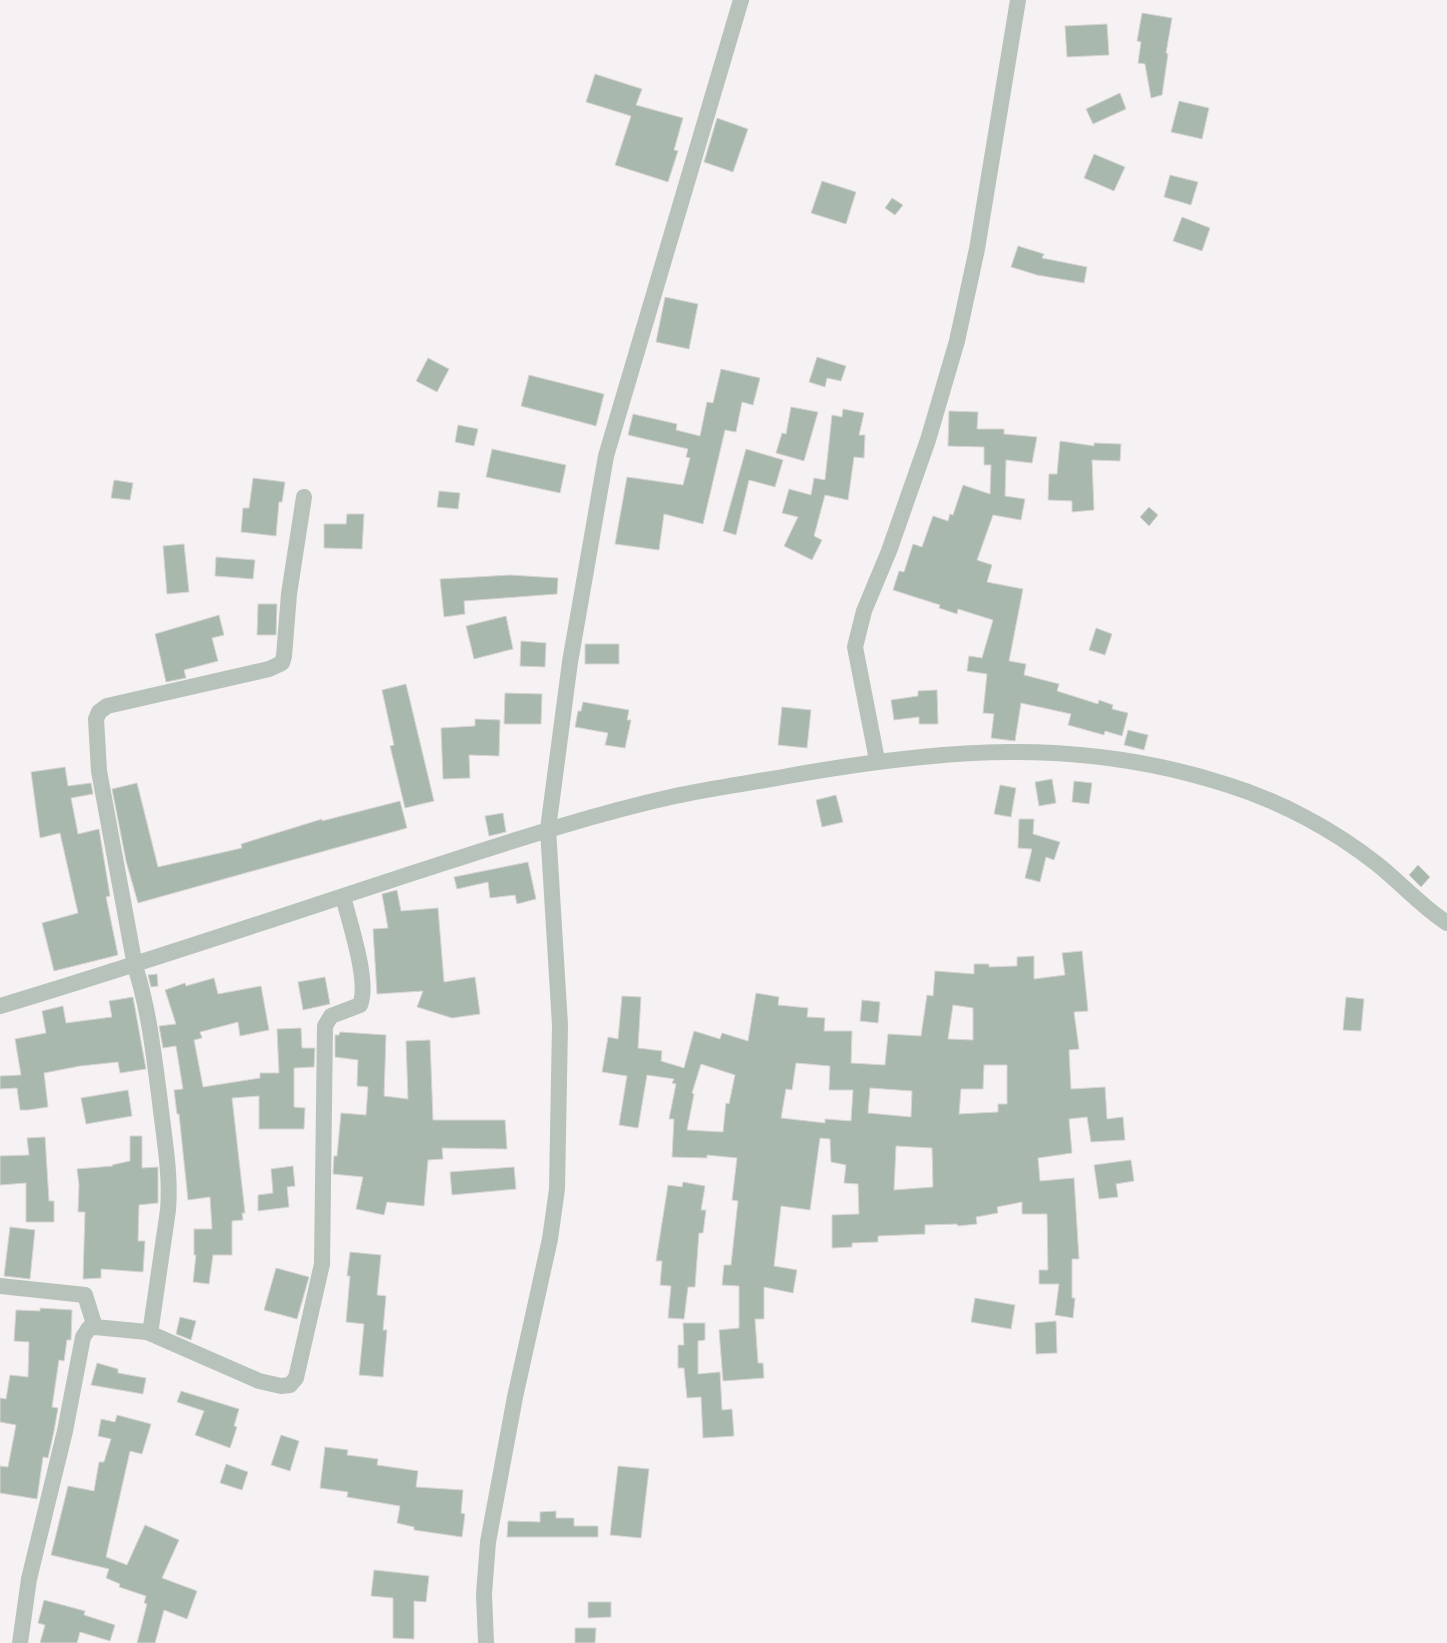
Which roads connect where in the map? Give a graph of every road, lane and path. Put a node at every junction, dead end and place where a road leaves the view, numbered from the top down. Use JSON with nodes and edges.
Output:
{"nodes":[{"id":1,"x":741,"y":0,"type":"edge"},
{"id":2,"x":1018,"y":0,"type":"edge"},
{"id":3,"x":304,"y":497,"type":"dead end"},
{"id":4,"x":877,"y":760,"type":"junction"},
{"id":5,"x":548,"y":829,"type":"junction"},
{"id":6,"x":343,"y":896,"type":"junction"},
{"id":7,"x":1447,"y":923,"type":"edge"},
{"id":8,"x":135,"y":966,"type":"junction"},
{"id":9,"x":0,"y":1006,"type":"edge"},
{"id":10,"x":0,"y":1286,"type":"edge"},
{"id":11,"x":95,"y":1327,"type":"junction"},
{"id":12,"x":147,"y":1332,"type":"junction"},
{"id":13,"x":20,"y":1643,"type":"edge"},
{"id":14,"x":486,"y":1643,"type":"edge"}],
"edges":[{"from":1,"to":5,"type":"street"},
{"from":2,"to":4,"type":"street"},
{"from":3,"to":8,"type":"street"},
{"from":4,"to":5,"type":"street"},
{"from":4,"to":7,"type":"street"},
{"from":5,"to":6,"type":"street"},
{"from":5,"to":14,"type":"street"},
{"from":6,"to":8,"type":"street"},
{"from":6,"to":12,"type":"street"},
{"from":8,"to":9,"type":"street"},
{"from":8,"to":12,"type":"street"},
{"from":10,"to":11,"type":"street"},
{"from":11,"to":12,"type":"street"},
{"from":11,"to":13,"type":"street"}]}
